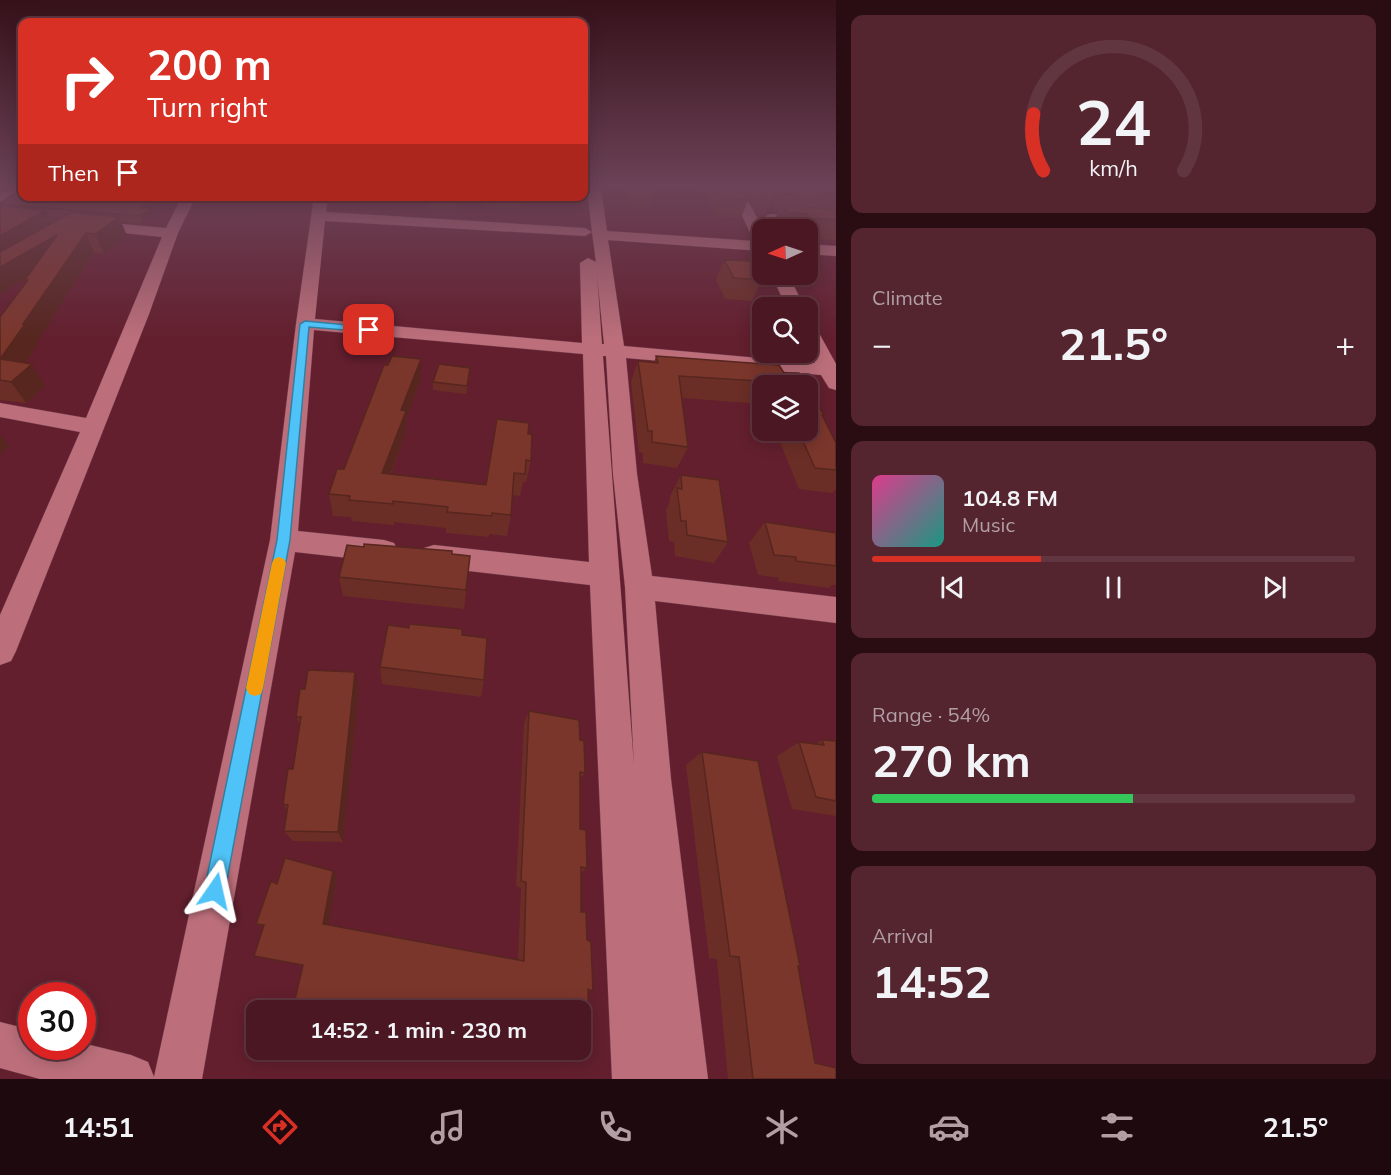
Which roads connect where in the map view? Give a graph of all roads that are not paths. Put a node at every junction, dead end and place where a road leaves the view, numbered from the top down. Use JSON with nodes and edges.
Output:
{"nodes":[{"id":1,"x":169,"y":238,"type":"edge"},
{"id":2,"x":316,"y":238,"type":"edge"},
{"id":3,"x":592,"y":238,"type":"edge"},
{"id":4,"x":662,"y":238,"type":"edge"},
{"id":5,"x":752,"y":245,"type":"edge"},
{"id":6,"x":818,"y":250,"type":"edge"},
{"id":7,"x":836,"y":251,"type":"edge"},
{"id":8,"x":305,"y":324,"type":"junction"},
{"id":9,"x":818,"y":347,"type":"edge"},
{"id":10,"x":603,"y":351,"type":"junction"},
{"id":11,"x":834,"y":375,"type":"edge"},
{"id":12,"x":0,"y":410,"type":"edge"},
{"id":13,"x":93,"y":427,"type":"junction"},
{"id":14,"x":284,"y":540,"type":"junction"},
{"id":15,"x":604,"y":575,"type":"junction"},
{"id":16,"x":639,"y":587,"type":"junction"},
{"id":17,"x":836,"y":610,"type":"edge"},
{"id":18,"x":0,"y":651,"type":"edge"},
{"id":19,"x":0,"y":1045,"type":"edge"},
{"id":20,"x":130,"y":1079,"type":"edge"},
{"id":21,"x":178,"y":1079,"type":"edge"},
{"id":22,"x":636,"y":1079,"type":"edge"},
{"id":23,"x":684,"y":1079,"type":"edge"}],
"edges":[{"from":1,"to":13,"type":"street"},
{"from":2,"to":8,"type":"street"},
{"from":3,"to":10,"type":"street"},
{"from":4,"to":5,"type":"street"},
{"from":6,"to":7,"type":"street"},
{"from":8,"to":10,"type":"street"},
{"from":8,"to":14,"type":"street"},
{"from":9,"to":11,"type":"street"},
{"from":10,"to":11,"type":"street"},
{"from":10,"to":15,"type":"street"},
{"from":10,"to":16,"type":"street"},
{"from":12,"to":13,"type":"street"},
{"from":13,"to":18,"type":"street"},
{"from":14,"to":15,"type":"street"},
{"from":14,"to":21,"type":"street"},
{"from":15,"to":22,"type":"street"},
{"from":16,"to":17,"type":"street"},
{"from":16,"to":23,"type":"street"},
{"from":19,"to":20,"type":"street"}]}
